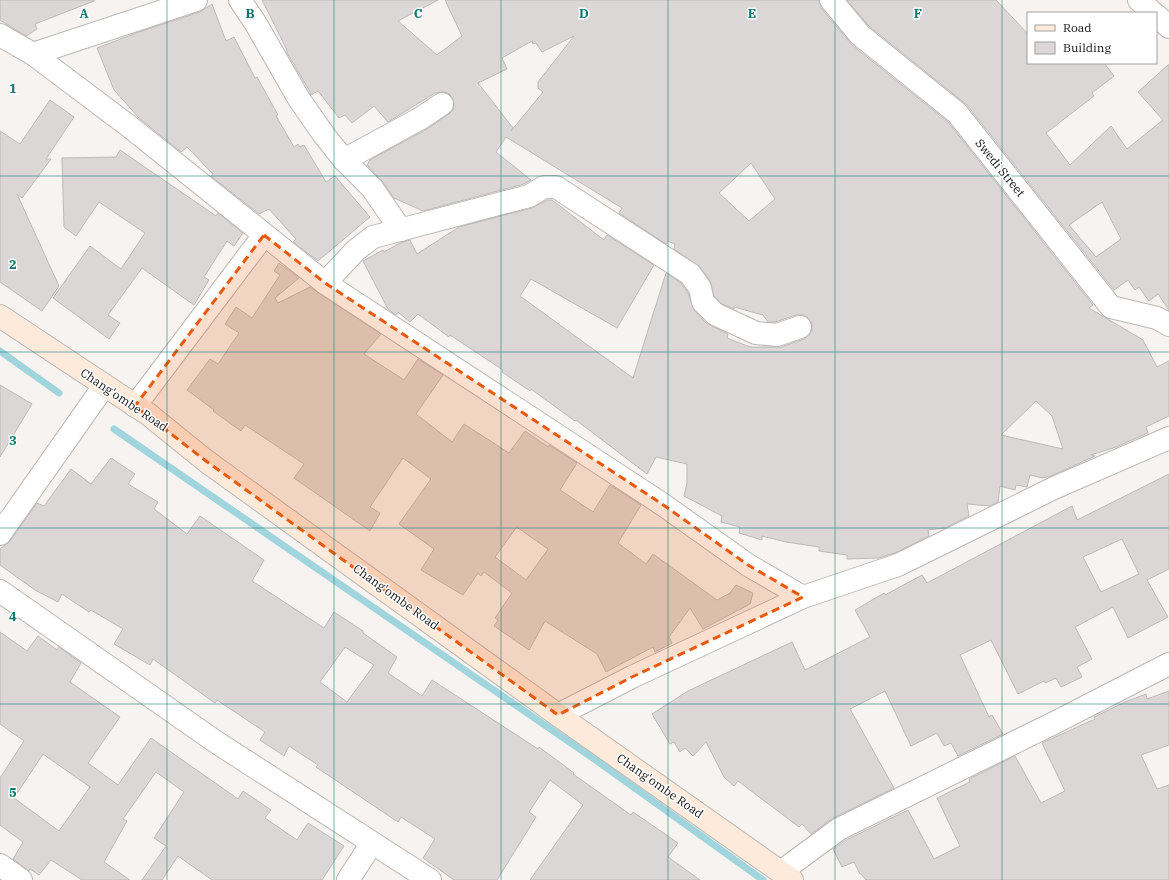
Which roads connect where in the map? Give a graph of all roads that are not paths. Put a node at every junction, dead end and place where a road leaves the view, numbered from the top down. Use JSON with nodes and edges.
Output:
{"nodes":[{"id":1,"x":196,"y":0,"type":"edge"},
{"id":2,"x":240,"y":0,"type":"edge"},
{"id":3,"x":831,"y":0,"type":"edge"},
{"id":4,"x":1139,"y":0,"type":"edge"},
{"id":5,"x":1152,"y":12,"type":"edge"},
{"id":6,"x":1157,"y":16,"type":"edge"},
{"id":7,"x":1169,"y":27,"type":"edge"},
{"id":8,"x":0,"y":35,"type":"edge"},
{"id":9,"x":33,"y":54,"type":"junction"},
{"id":10,"x":442,"y":104,"type":"dead end"},
{"id":11,"x":344,"y":160,"type":"junction"},
{"id":12,"x":401,"y":230,"type":"junction"},
{"id":13,"x":264,"y":235,"type":"junction"},
{"id":14,"x":325,"y":283,"type":"junction"},
{"id":15,"x":0,"y":316,"type":"edge"},
{"id":16,"x":1169,"y":325,"type":"edge"},
{"id":17,"x":800,"y":327,"type":"dead end"},
{"id":18,"x":104,"y":386,"type":"junction"},
{"id":19,"x":135,"y":406,"type":"junction"},
{"id":20,"x":1169,"y":438,"type":"edge"},
{"id":21,"x":0,"y":534,"type":"edge"},
{"id":22,"x":0,"y":590,"type":"edge"},
{"id":23,"x":803,"y":597,"type":"junction"},
{"id":24,"x":1169,"y":664,"type":"edge"},
{"id":25,"x":558,"y":715,"type":"junction"},
{"id":26,"x":372,"y":843,"type":"junction"},
{"id":27,"x":0,"y":865,"type":"edge"},
{"id":28,"x":787,"y":876,"type":"edge"},
{"id":29,"x":21,"y":880,"type":"edge"},
{"id":30,"x":348,"y":880,"type":"edge"},
{"id":31,"x":430,"y":880,"type":"edge"}],
"edges":[{"from":1,"to":9,"type":"street"},
{"from":2,"to":11,"type":"street"},
{"from":3,"to":16,"type":"street","name":"Swedi Street"},
{"from":4,"to":5,"type":"street"},
{"from":6,"to":7,"type":"street"},
{"from":8,"to":9,"type":"street"},
{"from":9,"to":13,"type":"street"},
{"from":10,"to":11,"type":"street"},
{"from":11,"to":12,"type":"street"},
{"from":12,"to":14,"type":"street"},
{"from":12,"to":17,"type":"street"},
{"from":13,"to":14,"type":"street"},
{"from":13,"to":19,"type":"street"},
{"from":14,"to":23,"type":"street"},
{"from":15,"to":18,"type":"street","name":"Chang'ombe Road"},
{"from":18,"to":19,"type":"street","name":"Chang'ombe Road"},
{"from":18,"to":21,"type":"street"},
{"from":19,"to":25,"type":"street","name":"Chang'ombe Road"},
{"from":20,"to":23,"type":"street"},
{"from":22,"to":26,"type":"street"},
{"from":23,"to":25,"type":"street"},
{"from":24,"to":28,"type":"street"},
{"from":25,"to":28,"type":"street","name":"Chang'ombe Road"},
{"from":26,"to":30,"type":"street"},
{"from":26,"to":31,"type":"street"},
{"from":27,"to":29,"type":"street"}]}
